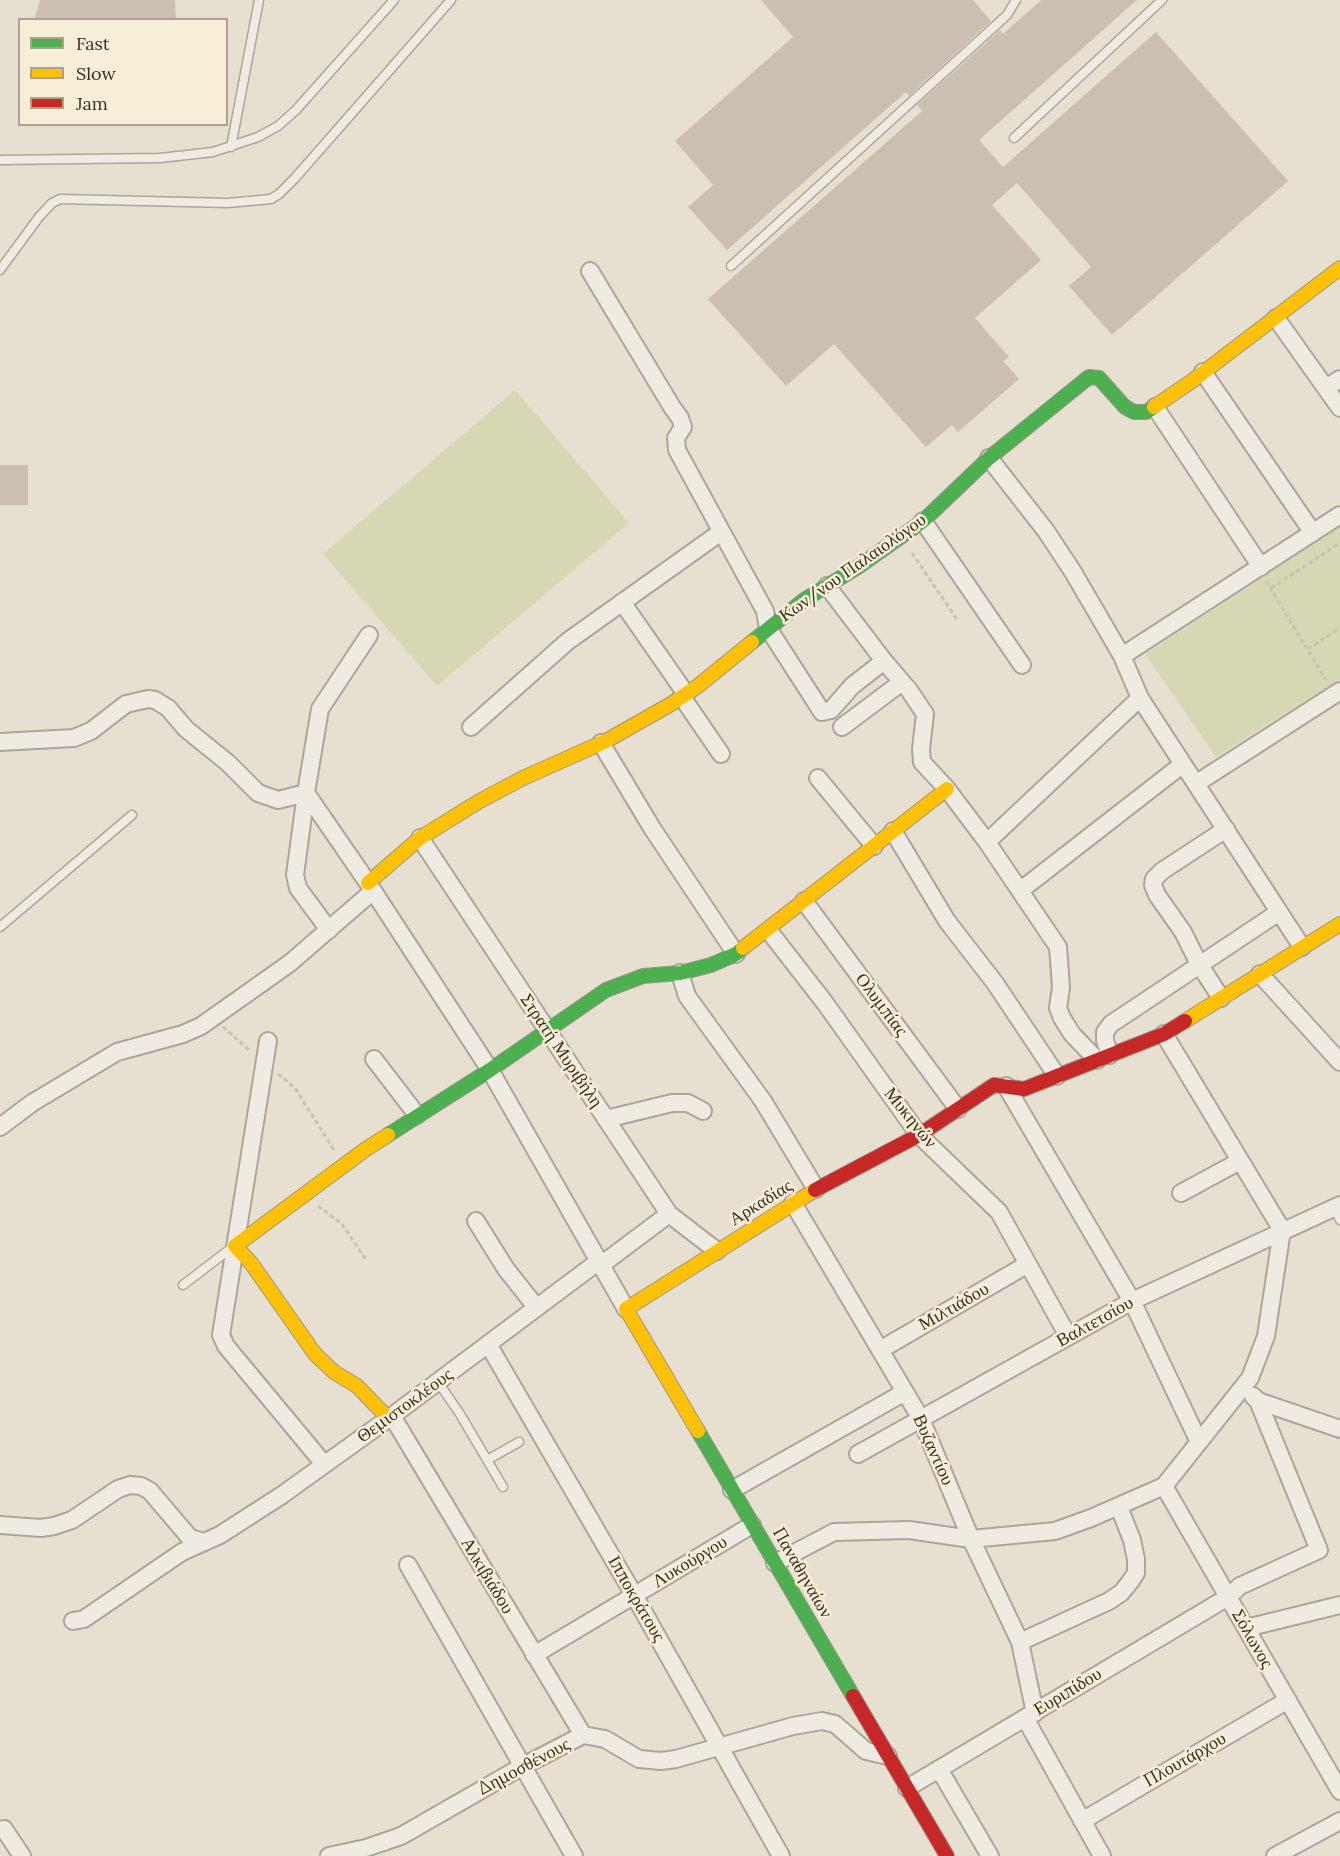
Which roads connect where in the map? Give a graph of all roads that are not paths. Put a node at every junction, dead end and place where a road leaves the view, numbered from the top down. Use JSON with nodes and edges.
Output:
{"nodes":[{"id":1,"x":259,"y":0,"type":"edge"},
{"id":2,"x":394,"y":0,"type":"edge"},
{"id":3,"x":451,"y":0,"type":"edge"},
{"id":4,"x":1016,"y":0,"type":"edge"},
{"id":5,"x":1162,"y":0,"type":"edge"},
{"id":6,"x":1014,"y":138,"type":"dead end"},
{"id":7,"x":231,"y":147,"type":"junction"},
{"id":8,"x":0,"y":160,"type":"edge"},
{"id":9,"x":731,"y":266,"type":"dead end"},
{"id":10,"x":1340,"y":268,"type":"edge"},
{"id":11,"x":0,"y":270,"type":"edge"},
{"id":12,"x":590,"y":271,"type":"dead end"},
{"id":13,"x":1276,"y":318,"type":"junction"},
{"id":14,"x":1203,"y":372,"type":"junction"},
{"id":15,"x":1333,"y":384,"type":"edge"},
{"id":16,"x":1155,"y":407,"type":"junction"},
{"id":17,"x":1340,"y":408,"type":"edge"},
{"id":18,"x":989,"y":458,"type":"junction"},
{"id":19,"x":1340,"y":515,"type":"edge"},
{"id":20,"x":923,"y":521,"type":"junction"},
{"id":21,"x":721,"y":532,"type":"junction"},
{"id":22,"x":1313,"y":533,"type":"junction"},
{"id":23,"x":1260,"y":567,"type":"junction"},
{"id":24,"x":826,"y":586,"type":"junction"},
{"id":25,"x":622,"y":602,"type":"junction"},
{"id":26,"x":768,"y":627,"type":"junction"},
{"id":27,"x":369,"y":635,"type":"dead end"},
{"id":28,"x":1122,"y":656,"type":"junction"},
{"id":29,"x":884,"y":661,"type":"junction"},
{"id":30,"x":1022,"y":665,"type":"dead end"},
{"id":31,"x":902,"y":682,"type":"junction"},
{"id":32,"x":1338,"y":693,"type":"edge"},
{"id":33,"x":684,"y":695,"type":"junction"},
{"id":34,"x":1140,"y":698,"type":"junction"},
{"id":35,"x":471,"y":727,"type":"dead end"},
{"id":36,"x":842,"y":727,"type":"dead end"},
{"id":37,"x":0,"y":742,"type":"edge"},
{"id":38,"x":601,"y":743,"type":"junction"},
{"id":39,"x":721,"y":754,"type":"dead end"},
{"id":40,"x":1183,"y":764,"type":"junction"},
{"id":41,"x":818,"y":777,"type":"dead end"},
{"id":42,"x":1197,"y":783,"type":"junction"},
{"id":43,"x":947,"y":789,"type":"junction"},
{"id":44,"x":306,"y":793,"type":"junction"},
{"id":45,"x":132,"y":815,"type":"dead end"},
{"id":46,"x":1226,"y":829,"type":"junction"},
{"id":47,"x":893,"y":831,"type":"junction"},
{"id":48,"x":420,"y":838,"type":"junction"},
{"id":49,"x":987,"y":842,"type":"junction"},
{"id":50,"x":874,"y":846,"type":"junction"},
{"id":51,"x":371,"y":887,"type":"junction"},
{"id":52,"x":1021,"y":890,"type":"junction"},
{"id":53,"x":804,"y":901,"type":"junction"},
{"id":54,"x":1279,"y":912,"type":"junction"},
{"id":55,"x":1340,"y":924,"type":"edge"},
{"id":56,"x":0,"y":927,"type":"edge"},
{"id":57,"x":329,"y":930,"type":"junction"},
{"id":58,"x":769,"y":930,"type":"junction"},
{"id":59,"x":1302,"y":947,"type":"junction"},
{"id":60,"x":736,"y":954,"type":"junction"},
{"id":61,"x":1199,"y":964,"type":"junction"},
{"id":62,"x":680,"y":973,"type":"junction"},
{"id":63,"x":1260,"y":974,"type":"junction"},
{"id":64,"x":1221,"y":998,"type":"junction"},
{"id":65,"x":547,"y":1029,"type":"junction"},
{"id":66,"x":1164,"y":1034,"type":"junction"},
{"id":67,"x":268,"y":1041,"type":"dead end"},
{"id":68,"x":1104,"y":1058,"type":"junction"},
{"id":69,"x":374,"y":1059,"type":"dead end"},
{"id":70,"x":1340,"y":1062,"type":"edge"},
{"id":71,"x":490,"y":1070,"type":"junction"},
{"id":72,"x":1057,"y":1076,"type":"junction"},
{"id":73,"x":1006,"y":1086,"type":"junction"},
{"id":74,"x":958,"y":1109,"type":"junction"},
{"id":75,"x":703,"y":1111,"type":"dead end"},
{"id":76,"x":417,"y":1115,"type":"junction"},
{"id":77,"x":606,"y":1119,"type":"junction"},
{"id":78,"x":0,"y":1127,"type":"edge"},
{"id":79,"x":919,"y":1135,"type":"junction"},
{"id":80,"x":1240,"y":1161,"type":"junction"},
{"id":81,"x":816,"y":1189,"type":"junction"},
{"id":82,"x":1182,"y":1193,"type":"dead end"},
{"id":83,"x":793,"y":1203,"type":"junction"},
{"id":84,"x":1338,"y":1210,"type":"edge"},
{"id":85,"x":669,"y":1214,"type":"junction"},
{"id":86,"x":476,"y":1221,"type":"dead end"},
{"id":87,"x":1282,"y":1230,"type":"junction"},
{"id":88,"x":235,"y":1246,"type":"junction"},
{"id":89,"x":717,"y":1251,"type":"junction"},
{"id":90,"x":600,"y":1263,"type":"junction"},
{"id":91,"x":1028,"y":1264,"type":"junction"},
{"id":92,"x":183,"y":1285,"type":"dead end"},
{"id":93,"x":1132,"y":1300,"type":"junction"},
{"id":94,"x":537,"y":1308,"type":"junction"},
{"id":95,"x":626,"y":1309,"type":"junction"},
{"id":96,"x":1068,"y":1336,"type":"junction"},
{"id":97,"x":488,"y":1344,"type":"junction"},
{"id":98,"x":880,"y":1350,"type":"junction"},
{"id":99,"x":438,"y":1382,"type":"junction"},
{"id":100,"x":1243,"y":1388,"type":"junction"},
{"id":101,"x":905,"y":1392,"type":"junction"},
{"id":102,"x":1258,"y":1401,"type":"junction"},
{"id":103,"x":390,"y":1418,"type":"junction"},
{"id":104,"x":921,"y":1419,"type":"junction"},
{"id":105,"x":1340,"y":1430,"type":"edge"},
{"id":106,"x":519,"y":1442,"type":"dead end"},
{"id":107,"x":1199,"y":1442,"type":"junction"},
{"id":108,"x":858,"y":1454,"type":"dead end"},
{"id":109,"x":487,"y":1460,"type":"junction"},
{"id":110,"x":324,"y":1464,"type":"junction"},
{"id":111,"x":1164,"y":1486,"type":"junction"},
{"id":112,"x":503,"y":1487,"type":"dead end"},
{"id":113,"x":732,"y":1490,"type":"junction"},
{"id":114,"x":1119,"y":1507,"type":"junction"},
{"id":115,"x":0,"y":1525,"type":"edge"},
{"id":116,"x":753,"y":1525,"type":"junction"},
{"id":117,"x":971,"y":1539,"type":"junction"},
{"id":118,"x":204,"y":1542,"type":"junction"},
{"id":119,"x":775,"y":1563,"type":"junction"},
{"id":120,"x":408,"y":1565,"type":"dead end"},
{"id":121,"x":634,"y":1595,"type":"junction"},
{"id":122,"x":1228,"y":1597,"type":"junction"},
{"id":123,"x":1340,"y":1605,"type":"edge"},
{"id":124,"x":73,"y":1620,"type":"dead end"},
{"id":125,"x":1246,"y":1628,"type":"junction"},
{"id":126,"x":1020,"y":1642,"type":"junction"},
{"id":127,"x":534,"y":1655,"type":"junction"},
{"id":128,"x":1288,"y":1700,"type":"junction"},
{"id":129,"x":1030,"y":1716,"type":"junction"},
{"id":130,"x":583,"y":1735,"type":"junction"},
{"id":131,"x":720,"y":1747,"type":"junction"},
{"id":132,"x":888,"y":1755,"type":"junction"},
{"id":133,"x":523,"y":1766,"type":"junction"},
{"id":134,"x":939,"y":1769,"type":"junction"},
{"id":135,"x":907,"y":1788,"type":"junction"},
{"id":136,"x":1340,"y":1791,"type":"edge"},
{"id":137,"x":1082,"y":1821,"type":"junction"},
{"id":138,"x":1340,"y":1821,"type":"edge"},
{"id":139,"x":0,"y":1830,"type":"edge"},
{"id":140,"x":1294,"y":1852,"type":"edge"},
{"id":141,"x":22,"y":1856,"type":"edge"},
{"id":142,"x":329,"y":1856,"type":"edge"},
{"id":143,"x":574,"y":1856,"type":"edge"},
{"id":144,"x":781,"y":1856,"type":"edge"},
{"id":145,"x":947,"y":1856,"type":"edge"},
{"id":146,"x":990,"y":1856,"type":"edge"},
{"id":147,"x":1102,"y":1856,"type":"edge"},
{"id":148,"x":1275,"y":1856,"type":"edge"}],
"edges":[{"from":1,"to":7,"type":"lane"},
{"from":2,"to":7,"type":"lane"},
{"from":3,"to":11,"type":"lane"},
{"from":4,"to":9,"type":"lane"},
{"from":5,"to":6,"type":"lane"},
{"from":7,"to":8,"type":"lane"},
{"from":10,"to":13,"type":"street"},
{"from":12,"to":21,"type":"street"},
{"from":13,"to":14,"type":"street"},
{"from":13,"to":15,"type":"street"},
{"from":14,"to":16,"type":"street"},
{"from":14,"to":22,"type":"street"},
{"from":15,"to":17,"type":"street"},
{"from":16,"to":18,"type":"street","name":"Κων/νου Παλαιολόγου"},
{"from":16,"to":23,"type":"street"},
{"from":18,"to":20,"type":"street","name":"Κων/νου Παλαιολόγου"},
{"from":18,"to":28,"type":"street"},
{"from":19,"to":22,"type":"street"},
{"from":20,"to":24,"type":"street","name":"Κων/νου Παλαιολόγου"},
{"from":20,"to":30,"type":"street"},
{"from":21,"to":25,"type":"street"},
{"from":21,"to":26,"type":"street"},
{"from":22,"to":23,"type":"street"},
{"from":23,"to":28,"type":"street"},
{"from":24,"to":26,"type":"street","name":"Κων/νου Παλαιολόγου"},
{"from":24,"to":29,"type":"street"},
{"from":25,"to":33,"type":"street"},
{"from":25,"to":35,"type":"street"},
{"from":26,"to":29,"type":"street"},
{"from":26,"to":33,"type":"street","name":"Κων/νου Παλαιολόγου"},
{"from":27,"to":44,"type":"street"},
{"from":28,"to":34,"type":"street"},
{"from":29,"to":31,"type":"street"},
{"from":31,"to":36,"type":"street"},
{"from":31,"to":43,"type":"street"},
{"from":32,"to":42,"type":"street"},
{"from":33,"to":38,"type":"street","name":"Κων/νου Παλαιολόγου"},
{"from":33,"to":39,"type":"street"},
{"from":34,"to":40,"type":"street"},
{"from":34,"to":49,"type":"street"},
{"from":37,"to":44,"type":"street"},
{"from":38,"to":48,"type":"street","name":"Κων/νου Παλαιολόγου"},
{"from":38,"to":60,"type":"street"},
{"from":40,"to":42,"type":"street"},
{"from":40,"to":52,"type":"street"},
{"from":41,"to":50,"type":"street"},
{"from":42,"to":46,"type":"street"},
{"from":43,"to":47,"type":"street"},
{"from":43,"to":49,"type":"street"},
{"from":44,"to":51,"type":"street"},
{"from":44,"to":57,"type":"street"},
{"from":45,"to":56,"type":"lane"},
{"from":46,"to":54,"type":"street"},
{"from":46,"to":61,"type":"street"},
{"from":47,"to":50,"type":"street"},
{"from":47,"to":72,"type":"street"},
{"from":48,"to":51,"type":"street","name":"Κων/νου Παλαιολόγου"},
{"from":48,"to":65,"type":"street","name":"Στρατή Μυριβήλη"},
{"from":49,"to":52,"type":"street"},
{"from":50,"to":53,"type":"street"},
{"from":51,"to":57,"type":"street","name":"Κων/νου Παλαιολόγου"},
{"from":51,"to":71,"type":"street"},
{"from":52,"to":68,"type":"street"},
{"from":53,"to":58,"type":"street"},
{"from":53,"to":74,"type":"street","name":"Ολυμπίας"},
{"from":54,"to":59,"type":"street"},
{"from":54,"to":61,"type":"street"},
{"from":55,"to":59,"type":"street","name":"Αρκαδίας"},
{"from":57,"to":78,"type":"street","name":"Κων/νου Παλαιολόγου"},
{"from":58,"to":60,"type":"street"},
{"from":58,"to":79,"type":"street","name":"Μυκηνών"},
{"from":59,"to":63,"type":"street","name":"Αρκαδίας"},
{"from":60,"to":62,"type":"street"},
{"from":61,"to":64,"type":"street"},
{"from":61,"to":68,"type":"street"},
{"from":62,"to":65,"type":"street"},
{"from":62,"to":81,"type":"street"},
{"from":63,"to":64,"type":"street","name":"Αρκαδίας"},
{"from":63,"to":70,"type":"street"},
{"from":64,"to":66,"type":"street","name":"Αρκαδίας"},
{"from":65,"to":71,"type":"street"},
{"from":65,"to":77,"type":"street","name":"Στρατή Μυριβήλη"},
{"from":66,"to":68,"type":"street","name":"Αρκαδίας"},
{"from":66,"to":80,"type":"street"},
{"from":67,"to":88,"type":"street"},
{"from":68,"to":72,"type":"street","name":"Αρκαδίας"},
{"from":69,"to":76,"type":"street"},
{"from":71,"to":76,"type":"street"},
{"from":71,"to":90,"type":"street"},
{"from":72,"to":73,"type":"street","name":"Αρκαδίας"},
{"from":73,"to":74,"type":"street","name":"Αρκαδίας"},
{"from":73,"to":93,"type":"street"},
{"from":74,"to":79,"type":"street","name":"Αρκαδίας"},
{"from":75,"to":77,"type":"street"},
{"from":76,"to":88,"type":"street"},
{"from":77,"to":85,"type":"street","name":"Στρατή Μυριβήλη"},
{"from":79,"to":81,"type":"street","name":"Αρκαδίας"},
{"from":79,"to":91,"type":"street","name":"Μυκηνών"},
{"from":80,"to":82,"type":"street"},
{"from":80,"to":87,"type":"street"},
{"from":81,"to":83,"type":"street","name":"Αρκαδίας"},
{"from":83,"to":89,"type":"street","name":"Αρκαδίας"},
{"from":83,"to":98,"type":"street","name":"Βυζαντίου"},
{"from":84,"to":87,"type":"street","name":"Βαλτετσίου"},
{"from":85,"to":89,"type":"street","name":"Στρατή Μυριβήλη"},
{"from":85,"to":90,"type":"street","name":"Θεμιστοκλέους"},
{"from":86,"to":94,"type":"street"},
{"from":87,"to":93,"type":"street","name":"Βαλτετσίου"},
{"from":87,"to":100,"type":"street"},
{"from":88,"to":92,"type":"lane"},
{"from":88,"to":103,"type":"street","name":"Αλκιβιάδου"},
{"from":88,"to":110,"type":"street"},
{"from":89,"to":95,"type":"street","name":"Αρκαδίας"},
{"from":90,"to":94,"type":"street","name":"Θεμιστοκλέους"},
{"from":90,"to":95,"type":"street"},
{"from":91,"to":96,"type":"street","name":"Μυκηνών"},
{"from":91,"to":98,"type":"street","name":"Μιλτιάδου"},
{"from":93,"to":96,"type":"street","name":"Βαλτετσίου"},
{"from":93,"to":107,"type":"street"},
{"from":94,"to":97,"type":"street","name":"Θεμιστοκλέους"},
{"from":95,"to":113,"type":"street","name":"Παναθηναίων"},
{"from":96,"to":104,"type":"street","name":"Βαλτετσίου"},
{"from":97,"to":99,"type":"street","name":"Θεμιστοκλέους"},
{"from":97,"to":121,"type":"street","name":"Ιπποκράτους"},
{"from":98,"to":101,"type":"street","name":"Βυζαντίου"},
{"from":99,"to":103,"type":"street","name":"Θεμιστοκλέους"},
{"from":99,"to":109,"type":"lane"},
{"from":100,"to":102,"type":"street"},
{"from":100,"to":107,"type":"street"},
{"from":101,"to":104,"type":"street","name":"Βυζαντίου"},
{"from":101,"to":113,"type":"street"},
{"from":102,"to":105,"type":"street"},
{"from":102,"to":122,"type":"street","name":"Ευριπίδου"},
{"from":103,"to":110,"type":"street","name":"Θεμιστοκλέους"},
{"from":103,"to":127,"type":"street","name":"Αλκιβιάδου"},
{"from":104,"to":108,"type":"street","name":"Βαλτετσίου"},
{"from":104,"to":117,"type":"street","name":"Βυζαντίου"},
{"from":106,"to":109,"type":"lane"},
{"from":107,"to":111,"type":"street"},
{"from":109,"to":112,"type":"lane"},
{"from":110,"to":118,"type":"street","name":"Θεμιστοκλέους"},
{"from":111,"to":114,"type":"street"},
{"from":111,"to":122,"type":"street","name":"Σόλωνος"},
{"from":113,"to":116,"type":"street","name":"Παναθηναίων"},
{"from":114,"to":117,"type":"street"},
{"from":114,"to":126,"type":"street"},
{"from":115,"to":118,"type":"street"},
{"from":116,"to":119,"type":"street","name":"Παναθηναίων"},
{"from":116,"to":121,"type":"street","name":"Λυκούργου"},
{"from":117,"to":119,"type":"street"},
{"from":117,"to":126,"type":"street","name":"Βυζαντίου"},
{"from":118,"to":124,"type":"street","name":"Θεμιστοκλέους"},
{"from":119,"to":132,"type":"street","name":"Παναθηναίων"},
{"from":120,"to":133,"type":"street"},
{"from":121,"to":127,"type":"street","name":"Λυκούργου"},
{"from":121,"to":131,"type":"street","name":"Ιπποκράτους"},
{"from":122,"to":125,"type":"street","name":"Σόλωνος"},
{"from":122,"to":129,"type":"street","name":"Ευριπίδου"},
{"from":123,"to":125,"type":"street"},
{"from":125,"to":128,"type":"street","name":"Σόλωνος"},
{"from":126,"to":129,"type":"street","name":"Βυζαντίου"},
{"from":127,"to":130,"type":"street","name":"Αλκιβιάδου"},
{"from":128,"to":136,"type":"street","name":"Σόλωνος"},
{"from":128,"to":137,"type":"street","name":"Πλουτάρχου"},
{"from":129,"to":134,"type":"street","name":"Ευριπίδου"},
{"from":129,"to":137,"type":"street","name":"Βυζαντίου"},
{"from":130,"to":131,"type":"street","name":"Δημοσθένους"},
{"from":130,"to":133,"type":"street","name":"Δημοσθένους"},
{"from":131,"to":132,"type":"street","name":"Δημοσθένους"},
{"from":131,"to":144,"type":"street","name":"Ιπποκράτους"},
{"from":132,"to":135,"type":"street","name":"Παναθηναίων"},
{"from":133,"to":142,"type":"street","name":"Δημοσθένους"},
{"from":133,"to":143,"type":"street"},
{"from":134,"to":135,"type":"street","name":"Ευριπίδου"},
{"from":134,"to":146,"type":"street"},
{"from":135,"to":145,"type":"street","name":"Παναθηναίων"},
{"from":137,"to":147,"type":"street","name":"Βυζαντίου"},
{"from":138,"to":140,"type":"street"},
{"from":139,"to":141,"type":"street"},
{"from":140,"to":148,"type":"street"}]}
